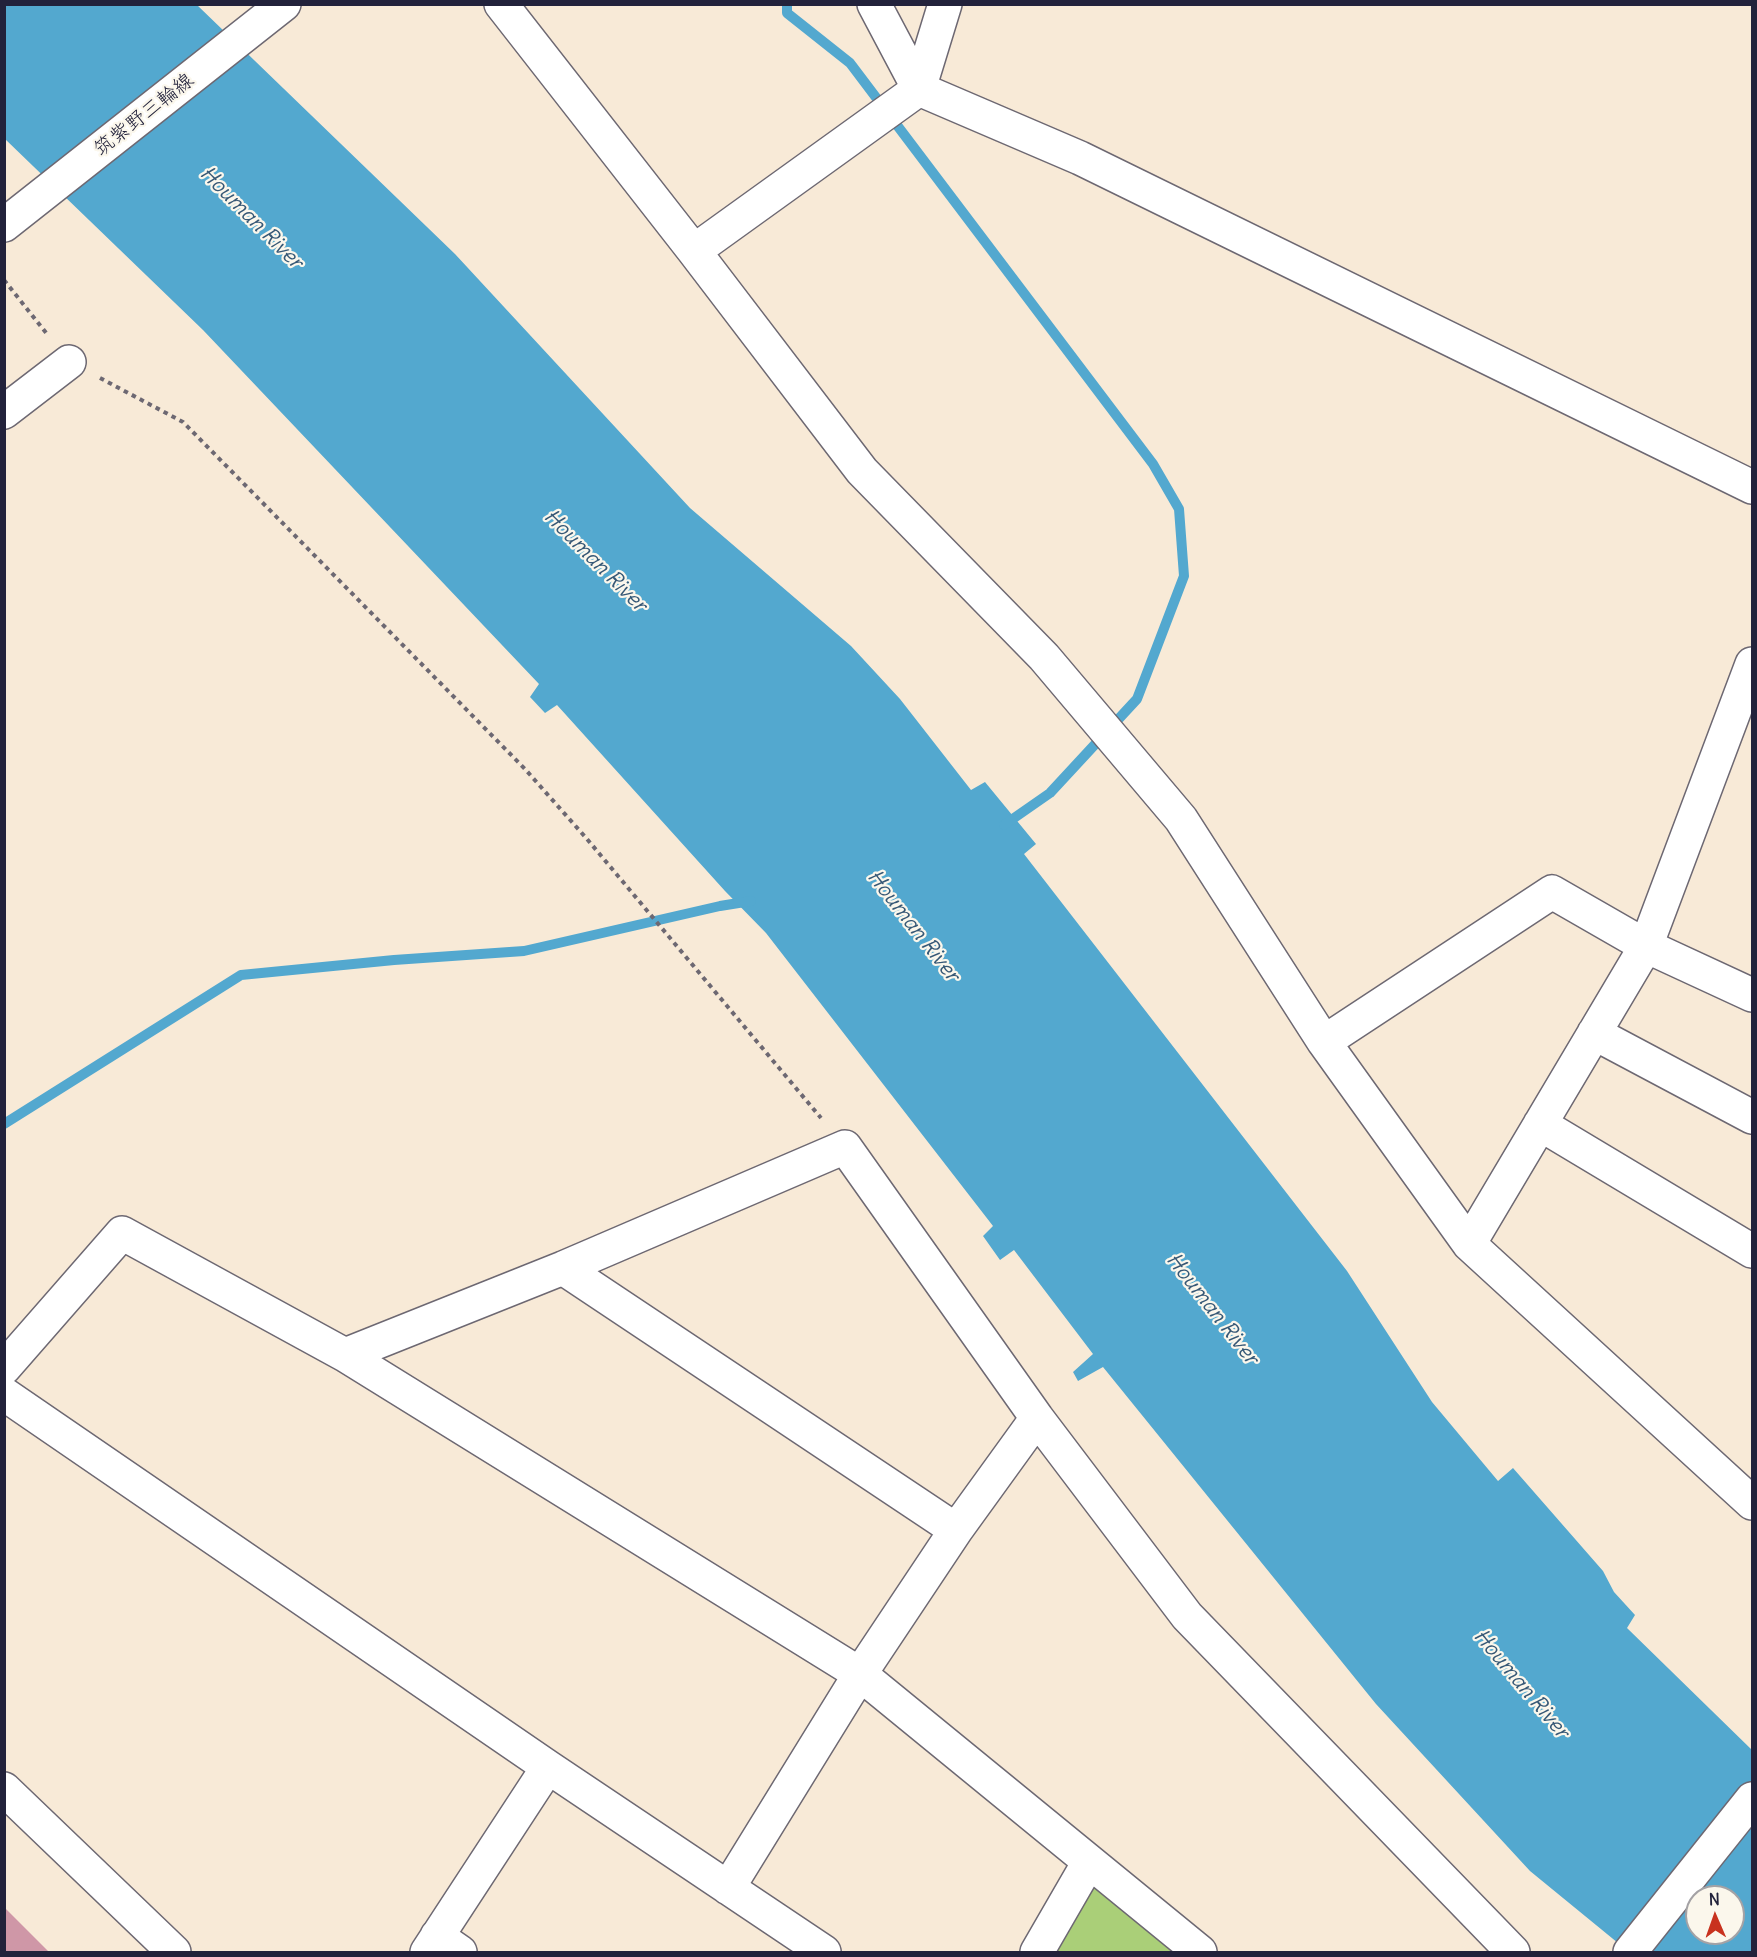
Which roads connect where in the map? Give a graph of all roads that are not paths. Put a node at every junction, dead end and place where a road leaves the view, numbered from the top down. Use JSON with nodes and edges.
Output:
{"nodes":[{"id":1,"x":284,"y":4,"type":"edge"},
{"id":2,"x":501,"y":4,"type":"edge"},
{"id":3,"x":874,"y":4,"type":"edge"},
{"id":4,"x":945,"y":4,"type":"edge"},
{"id":5,"x":919,"y":89,"type":"junction"},
{"id":6,"x":10,"y":221,"type":"edge"},
{"id":7,"x":694,"y":251,"type":"junction"},
{"id":8,"x":69,"y":362,"type":"road end"},
{"id":9,"x":4,"y":412,"type":"edge"},
{"id":10,"x":1752,"y":487,"type":"edge"},
{"id":11,"x":1752,"y":664,"type":"edge"},
{"id":12,"x":1646,"y":946,"type":"junction"},
{"id":13,"x":1752,"y":995,"type":"edge"},
{"id":14,"x":1594,"y":1033,"type":"junction"},
{"id":15,"x":1324,"y":1042,"type":"junction"},
{"id":16,"x":1752,"y":1117,"type":"edge"},
{"id":17,"x":1540,"y":1124,"type":"junction"},
{"id":18,"x":1469,"y":1244,"type":"junction"},
{"id":19,"x":1752,"y":1251,"type":"edge"},
{"id":20,"x":563,"y":1268,"type":"junction"},
{"id":21,"x":345,"y":1355,"type":"junction"},
{"id":22,"x":4,"y":1368,"type":"edge"},
{"id":23,"x":4,"y":1394,"type":"edge"},
{"id":24,"x":1037,"y":1418,"type":"junction"},
{"id":25,"x":1752,"y":1503,"type":"edge"},
{"id":26,"x":956,"y":1530,"type":"junction"},
{"id":27,"x":860,"y":1674,"type":"junction"},
{"id":28,"x":548,"y":1767,"type":"junction"},
{"id":29,"x":4,"y":1789,"type":"edge"},
{"id":30,"x":1752,"y":1798,"type":"edge"},
{"id":31,"x":1089,"y":1862,"type":"junction"},
{"id":32,"x":728,"y":1888,"type":"junction"},
{"id":33,"x":441,"y":1947,"type":"edge"},
{"id":34,"x":174,"y":1953,"type":"edge"},
{"id":35,"x":824,"y":1953,"type":"edge"},
{"id":36,"x":1037,"y":1953,"type":"edge"},
{"id":37,"x":1200,"y":1953,"type":"edge"},
{"id":38,"x":1514,"y":1953,"type":"edge"},
{"id":39,"x":1630,"y":1953,"type":"edge"}],
"edges":[{"from":1,"to":6,"type":"street","name":"筑紫野三輪線"},
{"from":2,"to":7,"type":"street"},
{"from":3,"to":5,"type":"street"},
{"from":4,"to":5,"type":"street"},
{"from":5,"to":7,"type":"street"},
{"from":5,"to":10,"type":"street"},
{"from":7,"to":15,"type":"street"},
{"from":8,"to":9,"type":"street"},
{"from":11,"to":12,"type":"street"},
{"from":12,"to":13,"type":"street"},
{"from":12,"to":14,"type":"street"},
{"from":12,"to":15,"type":"street"},
{"from":14,"to":16,"type":"street"},
{"from":14,"to":17,"type":"street"},
{"from":15,"to":18,"type":"street"},
{"from":17,"to":18,"type":"street"},
{"from":17,"to":19,"type":"street"},
{"from":18,"to":25,"type":"street"},
{"from":20,"to":21,"type":"street"},
{"from":20,"to":24,"type":"street"},
{"from":20,"to":26,"type":"street"},
{"from":21,"to":22,"type":"street"},
{"from":21,"to":27,"type":"street"},
{"from":23,"to":28,"type":"street"},
{"from":24,"to":26,"type":"street"},
{"from":24,"to":38,"type":"street"},
{"from":26,"to":27,"type":"street"},
{"from":27,"to":31,"type":"street"},
{"from":27,"to":32,"type":"street"},
{"from":28,"to":32,"type":"street"},
{"from":28,"to":33,"type":"street"},
{"from":29,"to":34,"type":"street"},
{"from":30,"to":39,"type":"street"},
{"from":31,"to":36,"type":"street"},
{"from":31,"to":37,"type":"street"},
{"from":32,"to":35,"type":"street"}]}
